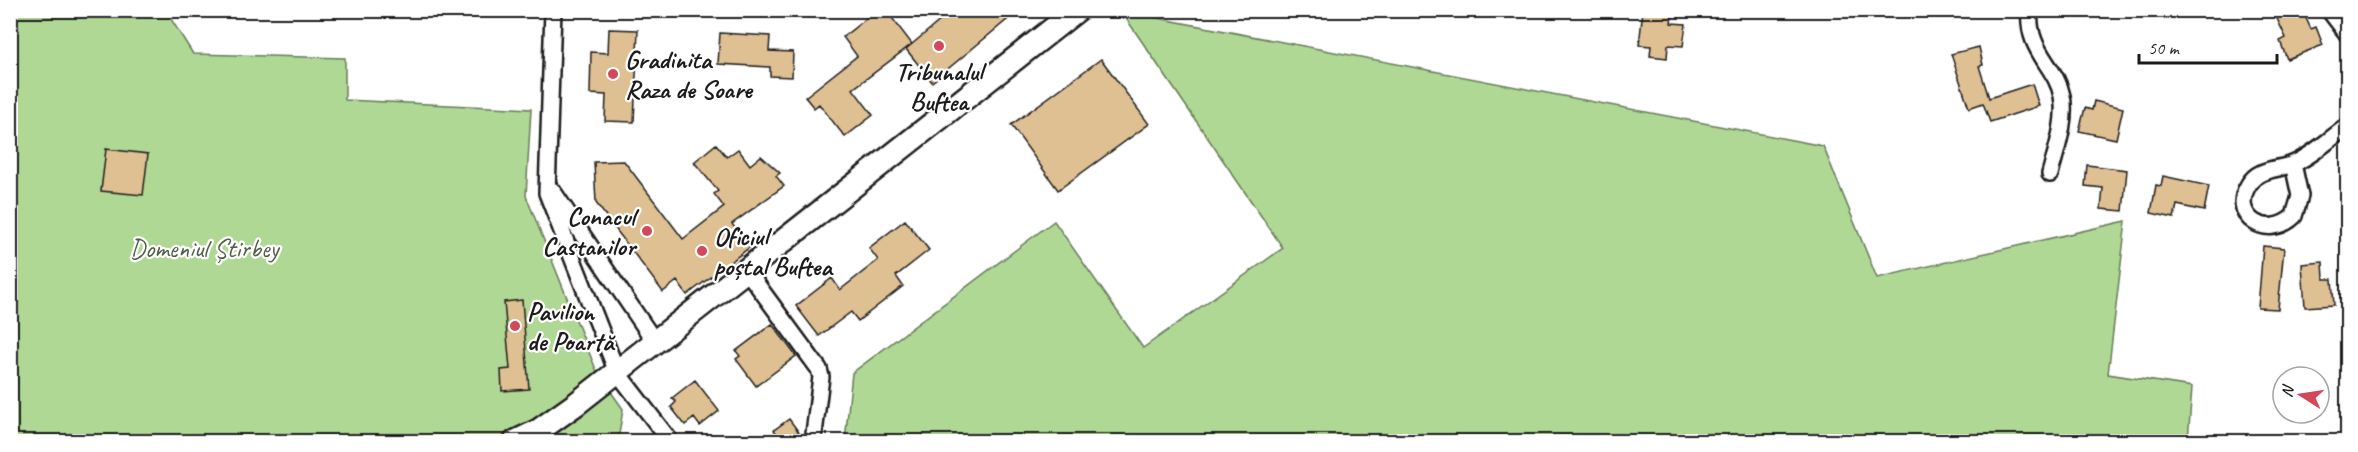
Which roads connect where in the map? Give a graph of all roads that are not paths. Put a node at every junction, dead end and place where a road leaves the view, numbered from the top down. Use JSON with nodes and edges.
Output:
{"nodes":[{"id":1,"x":553,"y":10,"type":"edge"},
{"id":2,"x":1077,"y":10,"type":"edge"},
{"id":3,"x":2030,"y":10,"type":"edge"},
{"id":4,"x":2329,"y":10,"type":"edge"},
{"id":5,"x":2348,"y":35,"type":"edge"},
{"id":6,"x":2348,"y":126,"type":"edge"},
{"id":7,"x":2293,"y":164,"type":"junction"},
{"id":8,"x":2050,"y":174,"type":"dead end"},
{"id":9,"x":547,"y":180,"type":"junction"},
{"id":10,"x":747,"y":271,"type":"junction"},
{"id":11,"x":655,"y":342,"type":"junction"},
{"id":12,"x":617,"y":372,"type":"junction"},
{"id":13,"x":515,"y":441,"type":"edge"},
{"id":14,"x":670,"y":441,"type":"edge"},
{"id":15,"x":813,"y":441,"type":"edge"}],
"edges":[{"from":1,"to":9,"type":"street"},
{"from":2,"to":10,"type":"street"},
{"from":3,"to":8,"type":"street"},
{"from":4,"to":5,"type":"street"},
{"from":6,"to":7,"type":"street"},
{"from":7,"to":7,"type":"street"},
{"from":9,"to":11,"type":"street"},
{"from":9,"to":12,"type":"street"},
{"from":10,"to":11,"type":"street"},
{"from":10,"to":15,"type":"street"},
{"from":11,"to":12,"type":"street"},
{"from":12,"to":13,"type":"street"},
{"from":12,"to":14,"type":"street"}]}
